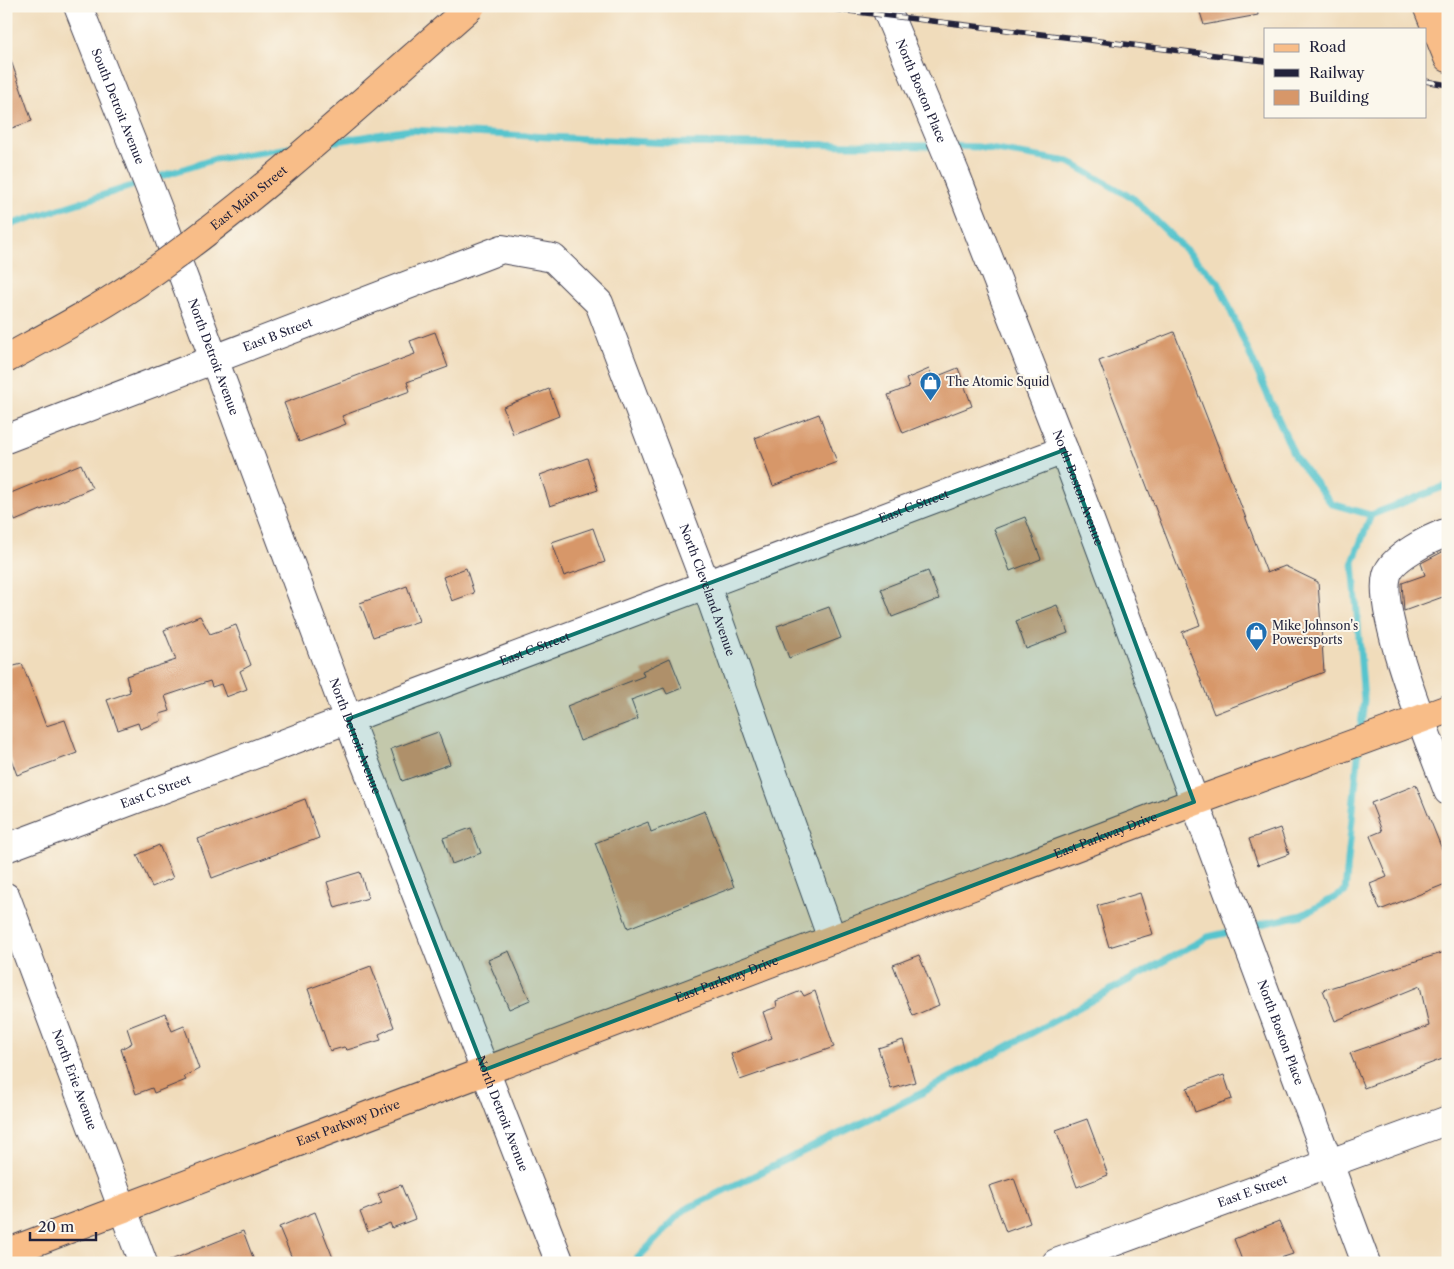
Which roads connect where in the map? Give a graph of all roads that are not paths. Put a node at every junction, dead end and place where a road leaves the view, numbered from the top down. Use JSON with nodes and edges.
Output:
{"nodes":[{"id":1,"x":78,"y":6,"type":"edge"},
{"id":2,"x":471,"y":6,"type":"edge"},
{"id":3,"x":885,"y":6,"type":"edge"},
{"id":4,"x":1428,"y":6,"type":"edge"},
{"id":5,"x":1445,"y":44,"type":"edge"},
{"id":6,"x":956,"y":175,"type":"joint"},
{"id":7,"x":157,"y":206,"type":"joint"},
{"id":8,"x":553,"y":258,"type":"joint"},
{"id":9,"x":6,"y":359,"type":"edge"},
{"id":10,"x":214,"y":360,"type":"junction"},
{"id":11,"x":6,"y":439,"type":"edge"},
{"id":12,"x":1064,"y":450,"type":"junction"},
{"id":13,"x":1448,"y":532,"type":"edge"},
{"id":14,"x":706,"y":584,"type":"junction"},
{"id":15,"x":1448,"y":709,"type":"edge"},
{"id":16,"x":1422,"y":718,"type":"junction"},
{"id":17,"x":348,"y":719,"type":"junction"},
{"id":18,"x":1448,"y":791,"type":"edge"},
{"id":19,"x":1194,"y":802,"type":"junction"},
{"id":20,"x":6,"y":848,"type":"edge"},
{"id":21,"x":6,"y":897,"type":"edge"},
{"id":22,"x":832,"y":939,"type":"junction"},
{"id":23,"x":484,"y":1070,"type":"junction"},
{"id":24,"x":1448,"y":1120,"type":"edge"},
{"id":25,"x":1328,"y":1165,"type":"junction"},
{"id":26,"x":123,"y":1209,"type":"junction"},
{"id":27,"x":6,"y":1253,"type":"edge"},
{"id":28,"x":143,"y":1263,"type":"edge"},
{"id":29,"x":560,"y":1263,"type":"edge"},
{"id":30,"x":1056,"y":1263,"type":"edge"},
{"id":31,"x":1366,"y":1263,"type":"edge"}],
"edges":[{"from":1,"to":7,"type":"street","name":"South Detroit Avenue"},
{"from":2,"to":9,"type":"main road","name":"East Main Street","bridge":true},
{"from":3,"to":6,"type":"street","name":"North Boston Place"},
{"from":4,"to":5,"type":"main road"},
{"from":6,"to":12,"type":"street","name":"North Boston Avenue"},
{"from":7,"to":10,"type":"street","name":"North Detroit Avenue"},
{"from":8,"to":10,"type":"street","name":"East B Street"},
{"from":8,"to":14,"type":"street","name":"North Cleveland Avenue"},
{"from":10,"to":11,"type":"street","name":"East B Street"},
{"from":10,"to":17,"type":"street","name":"North Detroit Avenue"},
{"from":12,"to":14,"type":"street","name":"East C Street"},
{"from":12,"to":19,"type":"street","name":"North Boston Avenue"},
{"from":13,"to":16,"type":"street"},
{"from":14,"to":17,"type":"street","name":"East C Street"},
{"from":14,"to":22,"type":"street","name":"North Cleveland Avenue"},
{"from":15,"to":16,"type":"main road","name":"East Parkway Drive"},
{"from":16,"to":18,"type":"street"},
{"from":16,"to":19,"type":"main road","name":"East Parkway Drive"},
{"from":17,"to":20,"type":"street","name":"East C Street"},
{"from":17,"to":23,"type":"street","name":"North Detroit Avenue"},
{"from":19,"to":22,"type":"main road","name":"East Parkway Drive"},
{"from":19,"to":25,"type":"street","name":"North Boston Place"},
{"from":21,"to":26,"type":"street","name":"North Erie Avenue"},
{"from":22,"to":23,"type":"main road","name":"East Parkway Drive"},
{"from":23,"to":26,"type":"main road","name":"East Parkway Drive"},
{"from":23,"to":29,"type":"street","name":"North Detroit Avenue"},
{"from":24,"to":25,"type":"street","name":"East E Street"},
{"from":25,"to":30,"type":"street","name":"East E Street"},
{"from":25,"to":31,"type":"street","name":"North Boston Place"},
{"from":26,"to":27,"type":"main road","name":"East Parkway Drive"},
{"from":26,"to":28,"type":"street","name":"North Erie Avenue"}]}
